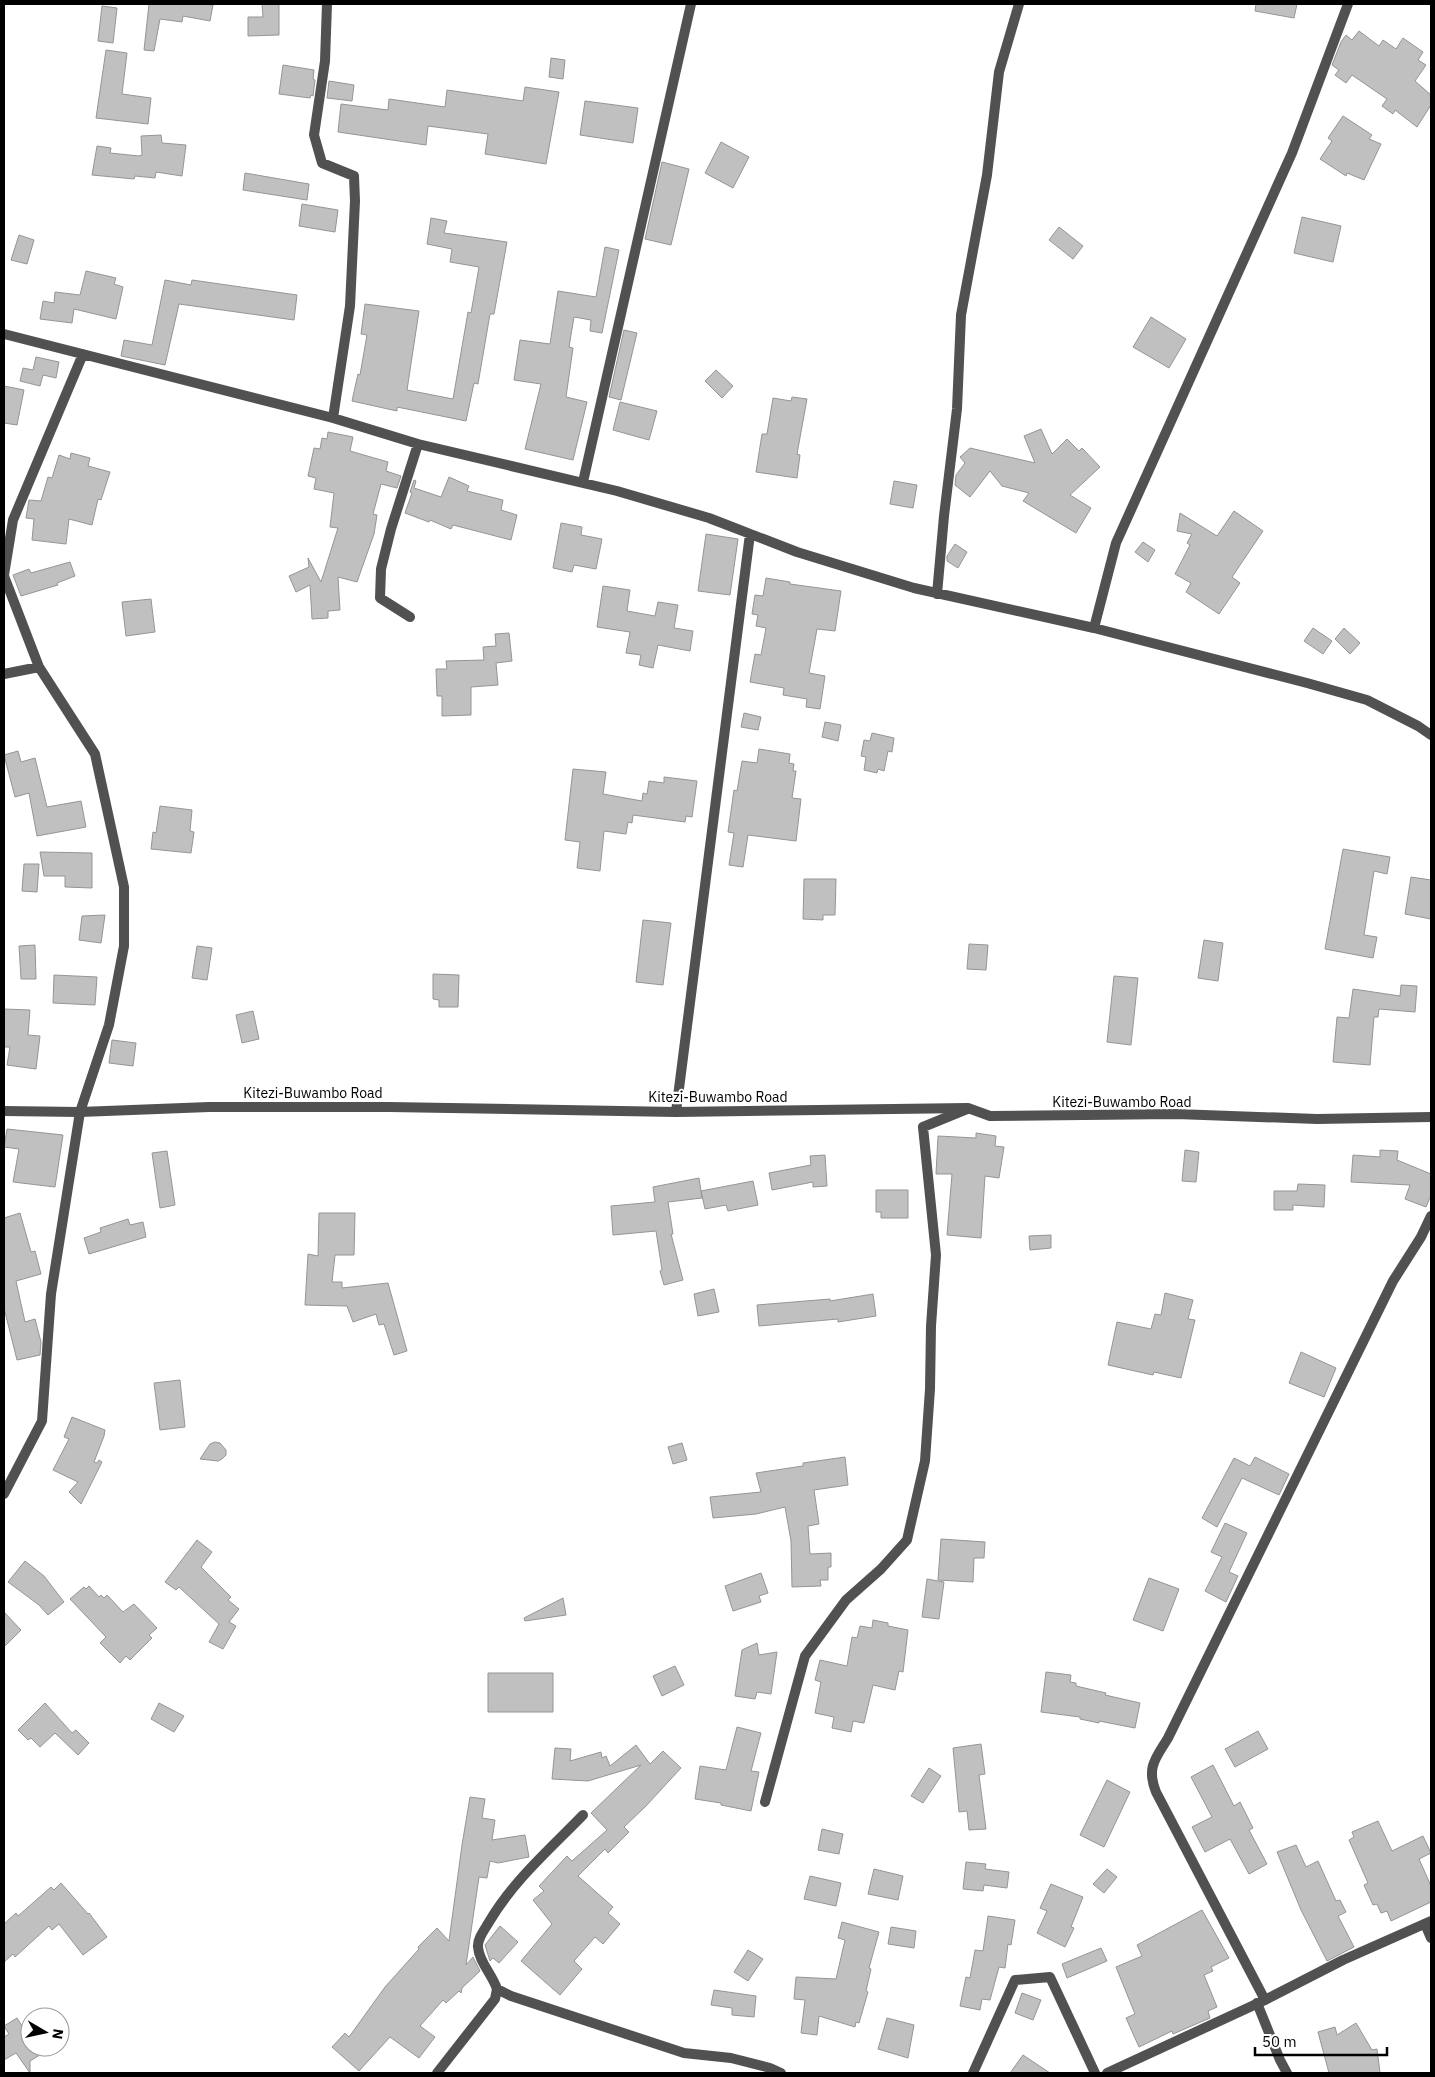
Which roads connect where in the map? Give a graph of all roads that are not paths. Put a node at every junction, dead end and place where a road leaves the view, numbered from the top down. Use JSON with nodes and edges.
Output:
{"nodes":[{"id":1,"x":328,"y":4,"type":"edge"},
{"id":2,"x":691,"y":4,"type":"edge"},
{"id":3,"x":1019,"y":4,"type":"edge"},
{"id":4,"x":1348,"y":4,"type":"edge"},
{"id":5,"x":4,"y":334,"type":"edge"},
{"id":6,"x":83,"y":354,"type":"junction"},
{"id":7,"x":333,"y":418,"type":"junction"},
{"id":8,"x":418,"y":444,"type":"junction"},
{"id":9,"x":583,"y":482,"type":"junction"},
{"id":10,"x":750,"y":534,"type":"junction"},
{"id":11,"x":4,"y":576,"type":"edge"},
{"id":12,"x":937,"y":594,"type":"junction"},
{"id":13,"x":410,"y":617,"type":"dead end"},
{"id":14,"x":1094,"y":628,"type":"junction"},
{"id":15,"x":40,"y":667,"type":"junction"},
{"id":16,"x":4,"y":674,"type":"edge"},
{"id":17,"x":1431,"y":735,"type":"edge"},
{"id":18,"x":968,"y":1108,"type":"junction"},
{"id":19,"x":4,"y":1111,"type":"edge"},
{"id":20,"x":80,"y":1112,"type":"junction"},
{"id":21,"x":676,"y":1112,"type":"junction"},
{"id":22,"x":1431,"y":1117,"type":"edge"},
{"id":23,"x":1431,"y":1216,"type":"edge"},
{"id":24,"x":4,"y":1494,"type":"edge"},
{"id":25,"x":765,"y":1802,"type":"dead end"},
{"id":26,"x":583,"y":1815,"type":"dead end"},
{"id":27,"x":1428,"y":1922,"type":"edge"},
{"id":28,"x":1431,"y":1938,"type":"edge"},
{"id":29,"x":497,"y":1989,"type":"junction"},
{"id":30,"x":1261,"y":2001,"type":"junction"},
{"id":31,"x":437,"y":2073,"type":"edge"},
{"id":32,"x":780,"y":2073,"type":"edge"},
{"id":33,"x":973,"y":2073,"type":"edge"},
{"id":34,"x":1095,"y":2073,"type":"edge"},
{"id":35,"x":1107,"y":2073,"type":"edge"},
{"id":36,"x":1287,"y":2073,"type":"edge"}],
"edges":[{"from":1,"to":7,"type":"street"},
{"from":2,"to":9,"type":"street"},
{"from":3,"to":12,"type":"street"},
{"from":4,"to":14,"type":"street"},
{"from":5,"to":6,"type":"street"},
{"from":6,"to":7,"type":"street"},
{"from":6,"to":11,"type":"street"},
{"from":7,"to":8,"type":"street"},
{"from":8,"to":9,"type":"street"},
{"from":8,"to":13,"type":"street"},
{"from":9,"to":10,"type":"street"},
{"from":10,"to":12,"type":"street"},
{"from":10,"to":21,"type":"street"},
{"from":11,"to":15,"type":"street"},
{"from":12,"to":14,"type":"street"},
{"from":14,"to":17,"type":"street"},
{"from":15,"to":16,"type":"street"},
{"from":15,"to":20,"type":"street"},
{"from":18,"to":21,"type":"street","name":"Kitezi-Buwambo Road"},
{"from":18,"to":22,"type":"street","name":"Kitezi-Buwambo Road"},
{"from":18,"to":25,"type":"street"},
{"from":19,"to":20,"type":"street","name":"Kitezi-Buwambo Road"},
{"from":20,"to":21,"type":"street","name":"Kitezi-Buwambo Road"},
{"from":20,"to":24,"type":"street"},
{"from":23,"to":30,"type":"street"},
{"from":26,"to":29,"type":"street"},
{"from":27,"to":28,"type":"street"},
{"from":27,"to":30,"type":"street"},
{"from":29,"to":31,"type":"street"},
{"from":29,"to":32,"type":"street"},
{"from":30,"to":35,"type":"street"},
{"from":30,"to":36,"type":"street"},
{"from":33,"to":34,"type":"street"}]}
